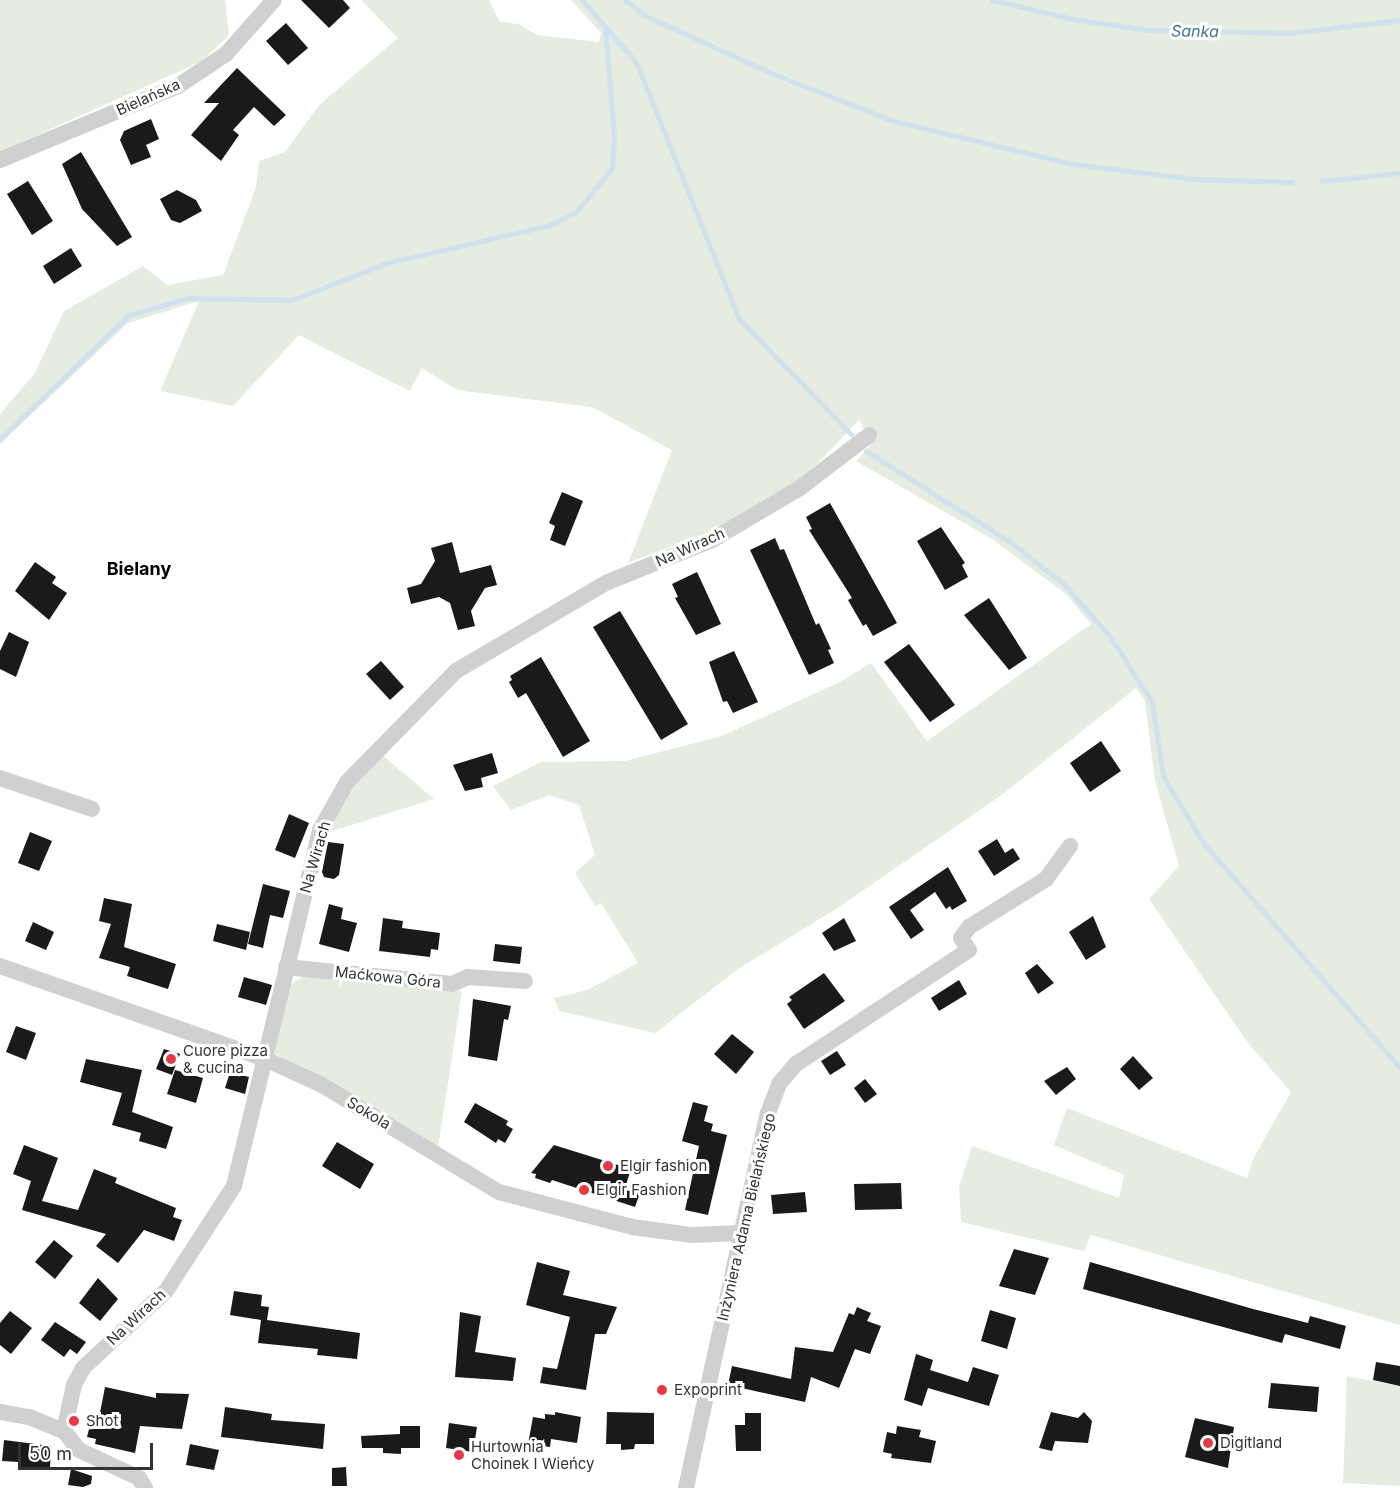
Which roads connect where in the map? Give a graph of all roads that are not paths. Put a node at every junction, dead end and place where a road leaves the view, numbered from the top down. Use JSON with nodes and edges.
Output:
{"nodes":[{"id":1,"x":274,"y":0,"type":"edge"},
{"id":2,"x":0,"y":160,"type":"edge"},
{"id":3,"x":869,"y":435,"type":"dead end"},
{"id":4,"x":0,"y":778,"type":"edge"},
{"id":5,"x":92,"y":809,"type":"dead end"},
{"id":6,"x":1070,"y":846,"type":"dead end"},
{"id":7,"x":0,"y":966,"type":"edge"},
{"id":8,"x":286,"y":967,"type":"junction"},
{"id":9,"x":525,"y":981,"type":"dead end"},
{"id":10,"x":263,"y":1058,"type":"junction"},
{"id":11,"x":741,"y":1233,"type":"junction"},
{"id":12,"x":0,"y":1412,"type":"edge"},
{"id":13,"x":64,"y":1431,"type":"junction"},
{"id":14,"x":145,"y":1488,"type":"edge"},
{"id":15,"x":686,"y":1488,"type":"edge"}],
"edges":[{"from":1,"to":2,"type":"street","name":"Bielańska"},
{"from":3,"to":8,"type":"street","name":"Na Wirach"},
{"from":4,"to":5,"type":"street"},
{"from":6,"to":11,"type":"street","name":"Inżyniera Adama Bielańskiego"},
{"from":7,"to":10,"type":"street","name":"Sokola"},
{"from":8,"to":9,"type":"street","name":"Maćkowa Góra"},
{"from":8,"to":10,"type":"street","name":"Na Wirach"},
{"from":10,"to":11,"type":"street","name":"Sokola"},
{"from":10,"to":13,"type":"street","name":"Na Wirach"},
{"from":11,"to":15,"type":"street","name":"Inżyniera Adama Bielańskiego"},
{"from":12,"to":13,"type":"street"},
{"from":13,"to":14,"type":"street"}]}
